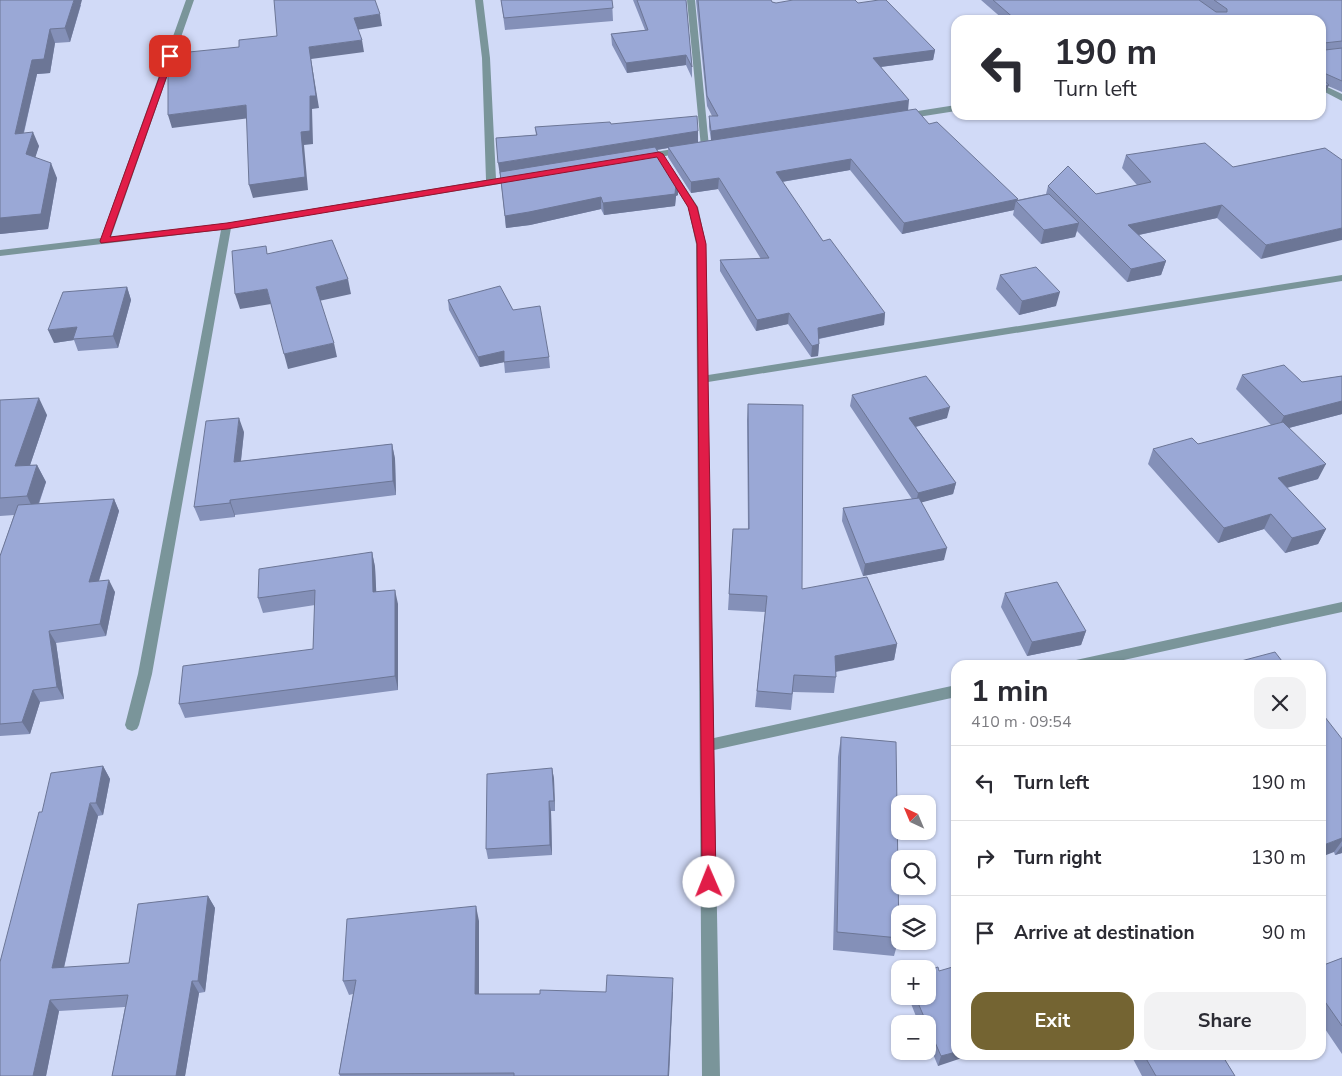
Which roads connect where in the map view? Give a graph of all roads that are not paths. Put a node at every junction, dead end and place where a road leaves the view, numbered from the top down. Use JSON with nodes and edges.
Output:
{"nodes":[{"id":1,"x":190,"y":0,"type":"edge"},
{"id":2,"x":479,"y":0,"type":"edge"},
{"id":3,"x":691,"y":0,"type":"edge"},
{"id":4,"x":1326,"y":89,"type":"edge"},
{"id":5,"x":1342,"y":98,"type":"edge"},
{"id":6,"x":951,"y":109,"type":"edge"},
{"id":7,"x":898,"y":117,"type":"edge"},
{"id":8,"x":659,"y":154,"type":"junction"},
{"id":9,"x":631,"y":159,"type":"edge"},
{"id":10,"x":528,"y":176,"type":"edge"},
{"id":11,"x":491,"y":182,"type":"junction"},
{"id":12,"x":227,"y":226,"type":"junction"},
{"id":13,"x":105,"y":241,"type":"junction"},
{"id":14,"x":0,"y":254,"type":"edge"},
{"id":15,"x":1342,"y":278,"type":"edge"},
{"id":16,"x":703,"y":379,"type":"junction"},
{"id":17,"x":1342,"y":607,"type":"edge"},
{"id":18,"x":1099,"y":660,"type":"edge"},
{"id":19,"x":951,"y":692,"type":"edge"},
{"id":20,"x":132,"y":725,"type":"dead end"},
{"id":21,"x":707,"y":746,"type":"junction"},
{"id":22,"x":711,"y":1076,"type":"edge"}],
"edges":[{"from":1,"to":13,"type":"street"},
{"from":2,"to":11,"type":"street"},
{"from":3,"to":8,"type":"street"},
{"from":4,"to":5,"type":"street"},
{"from":6,"to":7,"type":"street"},
{"from":8,"to":9,"type":"street"},
{"from":8,"to":16,"type":"street"},
{"from":10,"to":11,"type":"street"},
{"from":11,"to":12,"type":"street"},
{"from":12,"to":13,"type":"street"},
{"from":12,"to":20,"type":"street"},
{"from":13,"to":14,"type":"street"},
{"from":15,"to":16,"type":"street"},
{"from":16,"to":21,"type":"street"},
{"from":17,"to":18,"type":"street"},
{"from":19,"to":21,"type":"street"},
{"from":21,"to":22,"type":"street"}]}
